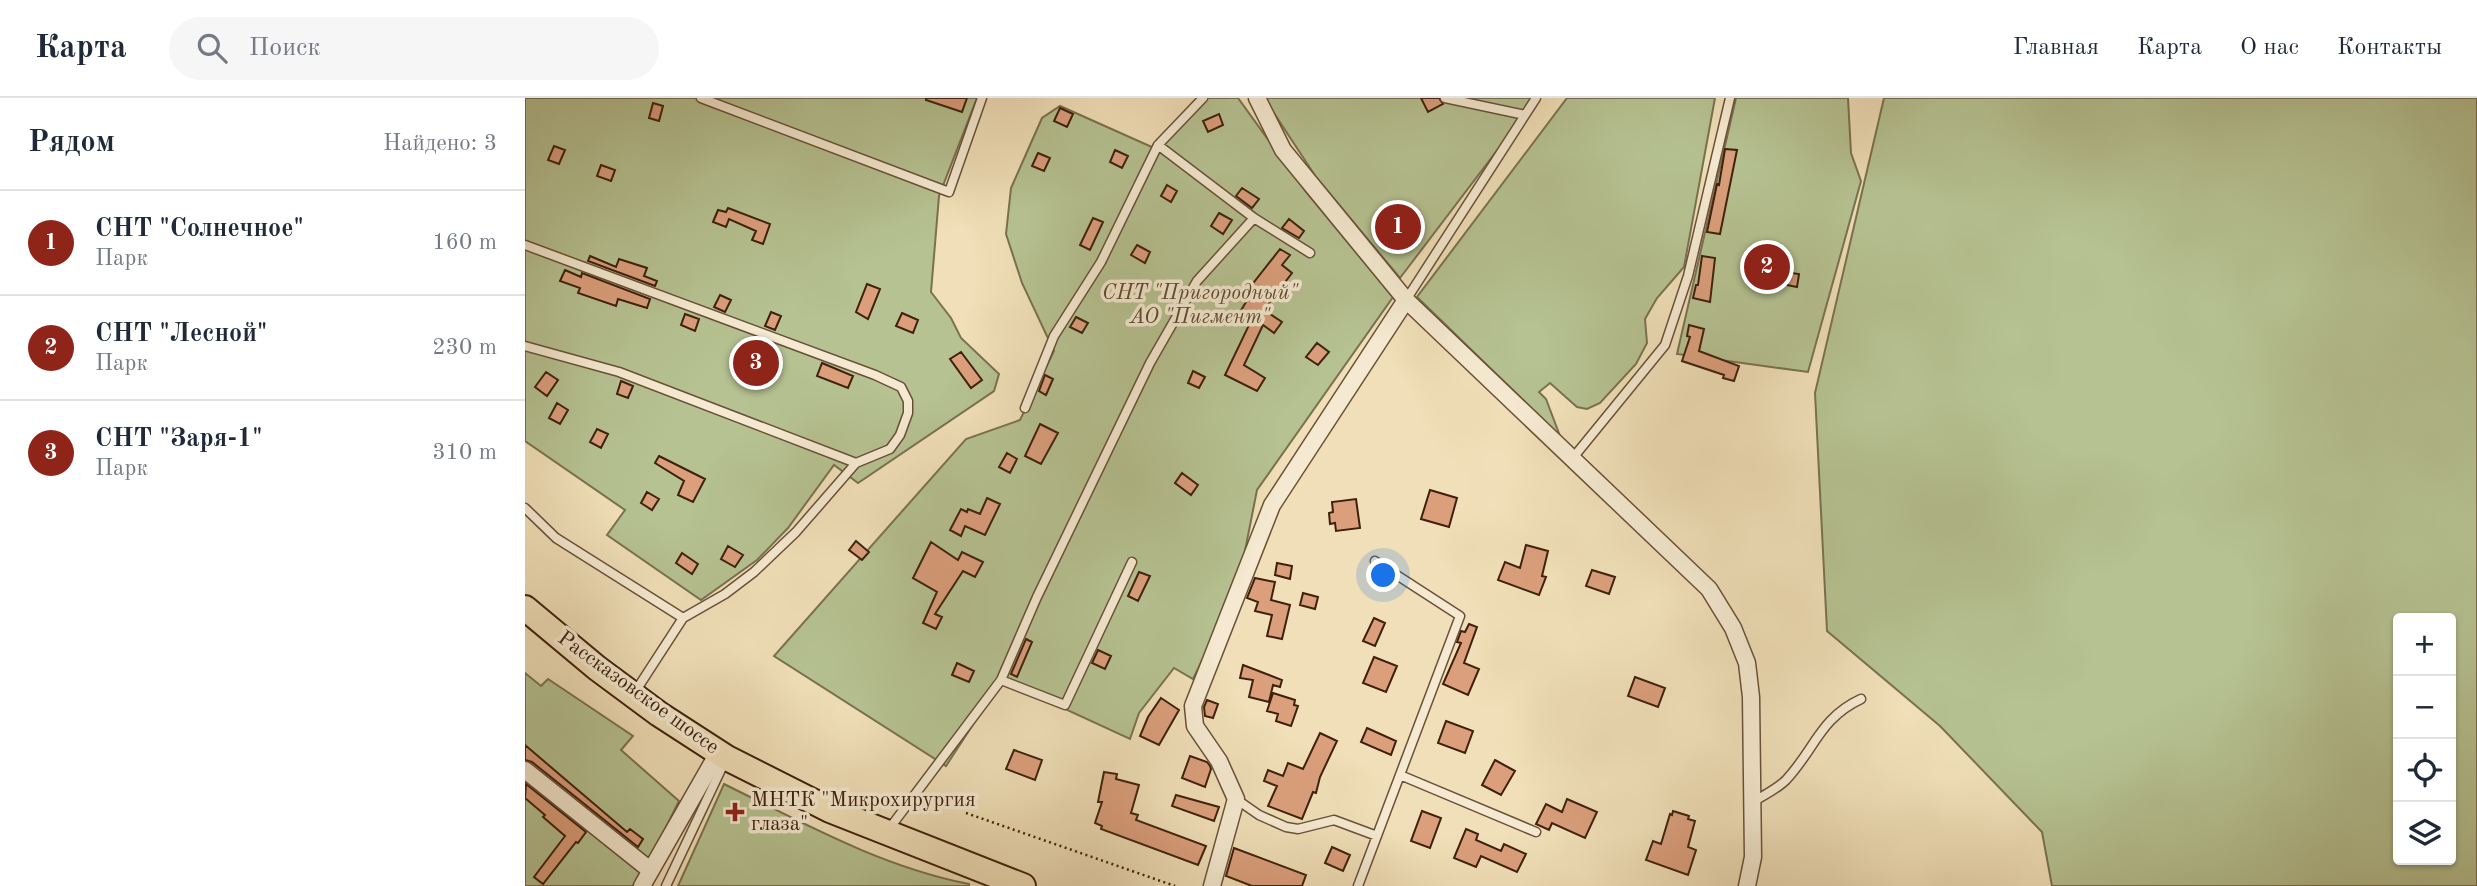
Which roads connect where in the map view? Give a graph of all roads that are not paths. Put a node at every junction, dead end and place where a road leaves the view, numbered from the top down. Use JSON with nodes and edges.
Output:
{"nodes":[{"id":1,"x":701,"y":98,"type":"edge"},
{"id":2,"x":982,"y":98,"type":"edge"},
{"id":3,"x":1203,"y":98,"type":"edge"},
{"id":4,"x":1257,"y":98,"type":"edge"},
{"id":5,"x":1445,"y":98,"type":"edge"},
{"id":6,"x":1536,"y":98,"type":"edge"},
{"id":7,"x":1730,"y":98,"type":"edge"},
{"id":8,"x":1525,"y":115,"type":"junction"},
{"id":9,"x":1158,"y":145,"type":"junction"},
{"id":10,"x":1254,"y":218,"type":"junction"},
{"id":11,"x":525,"y":246,"type":"edge"},
{"id":12,"x":1310,"y":253,"type":"dead end"},
{"id":13,"x":1406,"y":300,"type":"junction"},
{"id":14,"x":525,"y":346,"type":"edge"},
{"id":15,"x":1025,"y":408,"type":"dead end"},
{"id":16,"x":1572,"y":459,"type":"junction"},
{"id":17,"x":856,"y":463,"type":"junction"},
{"id":18,"x":525,"y":508,"type":"edge"},
{"id":19,"x":1375,"y":561,"type":"dead end"},
{"id":20,"x":1132,"y":562,"type":"dead end"},
{"id":21,"x":526,"y":608,"type":"edge"},
{"id":22,"x":683,"y":618,"type":"junction"},
{"id":23,"x":1001,"y":680,"type":"junction"},
{"id":24,"x":633,"y":695,"type":"junction"},
{"id":25,"x":1861,"y":699,"type":"dead end"},
{"id":26,"x":722,"y":755,"type":"junction"},
{"id":27,"x":525,"y":770,"type":"edge"},
{"id":28,"x":1400,"y":775,"type":"junction"},
{"id":29,"x":1236,"y":799,"type":"junction"},
{"id":30,"x":1751,"y":803,"type":"junction"},
{"id":31,"x":1537,"y":832,"type":"dead end"},
{"id":32,"x":886,"y":833,"type":"junction"},
{"id":33,"x":1377,"y":836,"type":"junction"},
{"id":34,"x":650,"y":870,"type":"junction"},
{"id":35,"x":642,"y":886,"type":"edge"},
{"id":36,"x":666,"y":886,"type":"edge"},
{"id":37,"x":1023,"y":886,"type":"edge"},
{"id":38,"x":1212,"y":886,"type":"edge"},
{"id":39,"x":1358,"y":886,"type":"edge"},
{"id":40,"x":1747,"y":886,"type":"edge"}],
"edges":[{"from":1,"to":2,"type":"lane"},
{"from":3,"to":9,"type":"lane"},
{"from":4,"to":13,"type":"street"},
{"from":5,"to":8,"type":"lane"},
{"from":6,"to":8,"type":"lane"},
{"from":7,"to":16,"type":"lane"},
{"from":8,"to":13,"type":"lane"},
{"from":9,"to":10,"type":"lane"},
{"from":9,"to":15,"type":"lane"},
{"from":10,"to":12,"type":"lane"},
{"from":10,"to":23,"type":"lane"},
{"from":11,"to":17,"type":"lane"},
{"from":13,"to":16,"type":"street"},
{"from":13,"to":29,"type":"street"},
{"from":14,"to":17,"type":"lane"},
{"from":16,"to":30,"type":"street"},
{"from":17,"to":22,"type":"lane"},
{"from":18,"to":22,"type":"lane"},
{"from":19,"to":28,"type":"lane"},
{"from":20,"to":23,"type":"lane"},
{"from":21,"to":24,"type":"main road","name":"Рассказовское шоссе"},
{"from":22,"to":24,"type":"lane"},
{"from":23,"to":32,"type":"lane"},
{"from":24,"to":26,"type":"main road","name":"Рассказовское шоссе"},
{"from":25,"to":30,"type":"lane"},
{"from":26,"to":32,"type":"main road","name":"Рассказовское шоссе"},
{"from":26,"to":34,"type":"street"},
{"from":26,"to":36,"type":"lane"},
{"from":27,"to":34,"type":"street"},
{"from":28,"to":31,"type":"lane"},
{"from":28,"to":33,"type":"lane"},
{"from":29,"to":33,"type":"lane"},
{"from":29,"to":38,"type":"street"},
{"from":30,"to":40,"type":"street"},
{"from":32,"to":37,"type":"main road","name":"Рассказовское шоссе"},
{"from":33,"to":39,"type":"lane"},
{"from":34,"to":35,"type":"street"}]}
